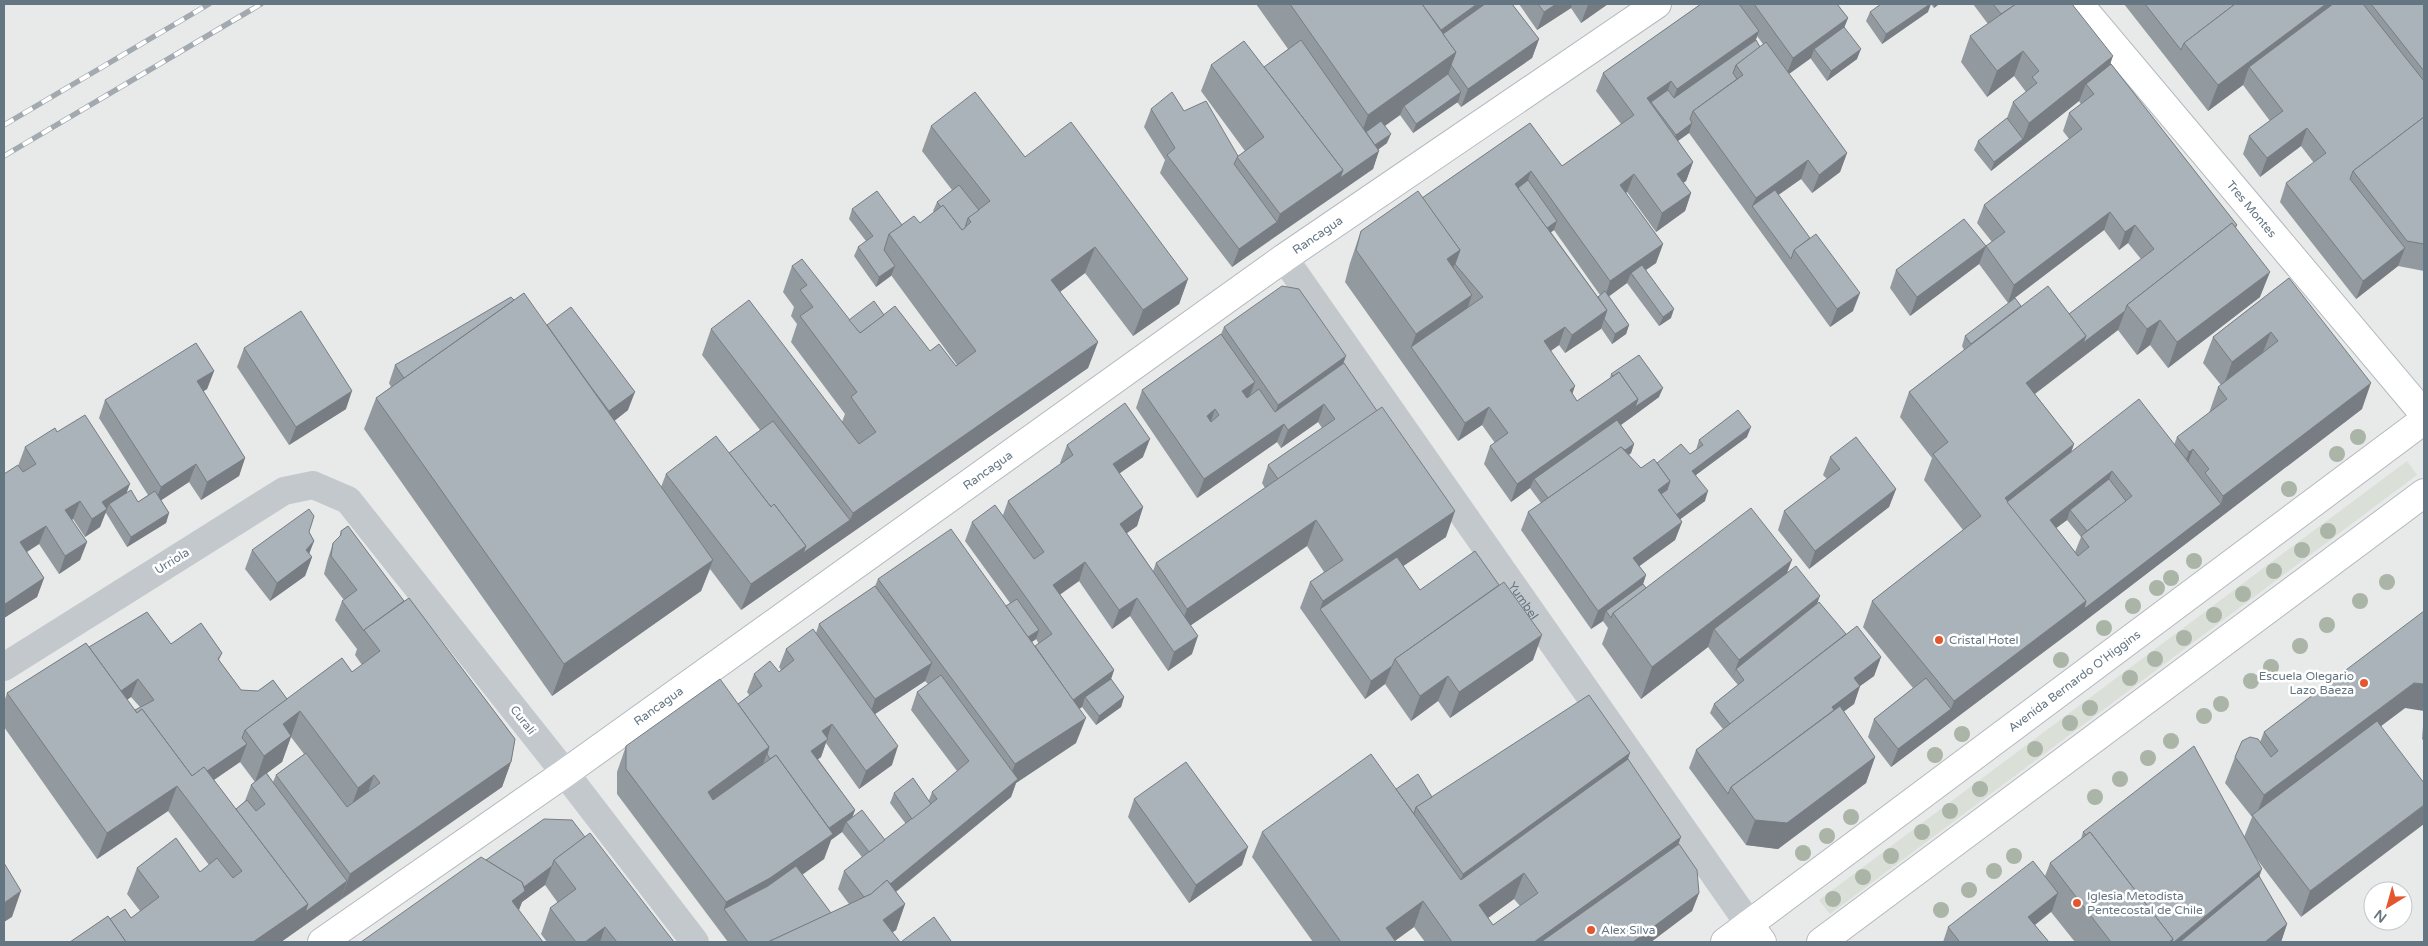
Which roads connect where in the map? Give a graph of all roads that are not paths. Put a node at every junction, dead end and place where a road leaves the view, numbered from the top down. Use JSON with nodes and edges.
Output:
{"nodes":[{"id":1,"x":1657,"y":4,"type":"edge"},
{"id":2,"x":2079,"y":4,"type":"edge"},
{"id":3,"x":1284,"y":258,"type":"junction"},
{"id":4,"x":2424,"y":414,"type":"edge"},
{"id":5,"x":2424,"y":420,"type":"edge"},
{"id":6,"x":2424,"y":493,"type":"edge"},
{"id":7,"x":348,"y":500,"type":"joint"},
{"id":8,"x":4,"y":667,"type":"edge"},
{"id":9,"x":565,"y":773,"type":"junction"},
{"id":10,"x":1755,"y":933,"type":"edge"},
{"id":11,"x":322,"y":942,"type":"edge"},
{"id":12,"x":695,"y":942,"type":"edge"},
{"id":13,"x":1724,"y":942,"type":"edge"},
{"id":14,"x":1821,"y":942,"type":"edge"}],
"edges":[{"from":1,"to":3,"type":"street","name":"Rancagua"},
{"from":2,"to":4,"type":"street","name":"Tres Montes"},
{"from":3,"to":9,"type":"street","name":"Rancagua"},
{"from":3,"to":10,"type":"street","name":"Yumbel"},
{"from":5,"to":10,"type":"street","name":"Avenida Bernardo O'Higgins"},
{"from":6,"to":14,"type":"street"},
{"from":7,"to":8,"type":"street","name":"Urriola"},
{"from":7,"to":9,"type":"street","name":"Curalí"},
{"from":9,"to":11,"type":"street","name":"Rancagua"},
{"from":9,"to":12,"type":"street","name":"Curalí"},
{"from":10,"to":13,"type":"street","name":"Avenida Bernardo O'Higgins"}]}
